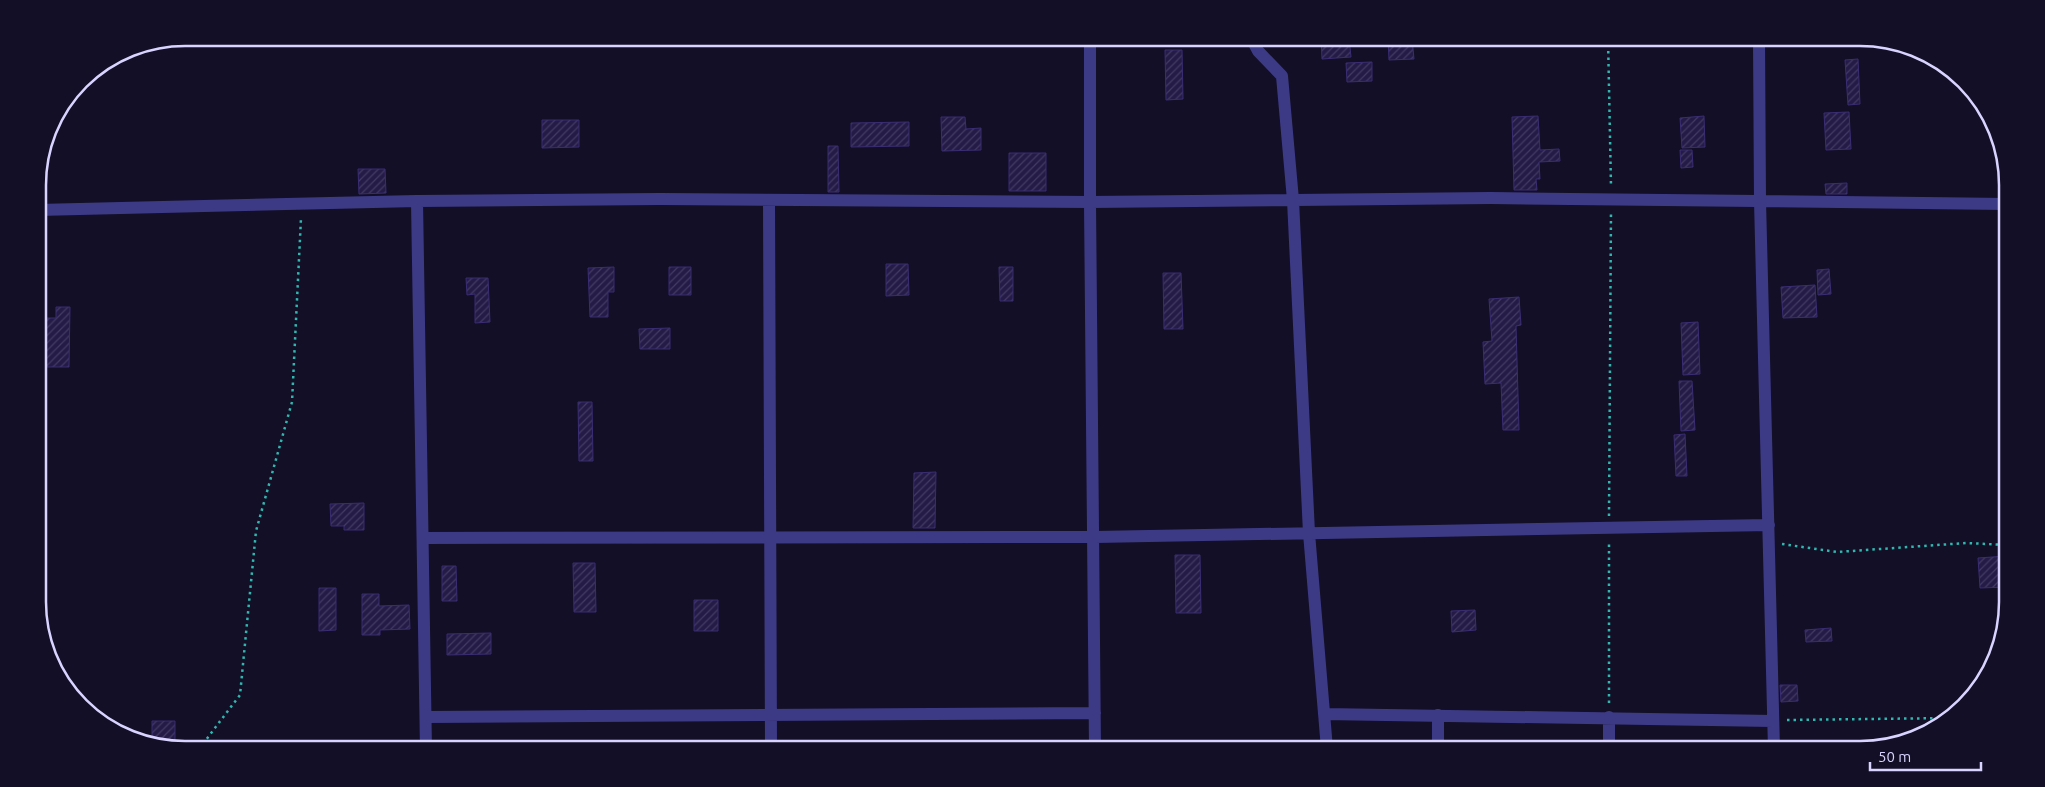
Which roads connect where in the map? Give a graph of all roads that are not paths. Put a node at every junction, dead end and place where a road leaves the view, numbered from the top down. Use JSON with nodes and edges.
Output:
{"nodes":[{"id":1,"x":1090,"y":46,"type":"edge"},
{"id":2,"x":1255,"y":46,"type":"edge"},
{"id":3,"x":1759,"y":46,"type":"edge"},
{"id":4,"x":769,"y":200,"type":"junction"},
{"id":5,"x":1293,"y":200,"type":"junction"},
{"id":6,"x":417,"y":201,"type":"junction"},
{"id":7,"x":1760,"y":201,"type":"junction"},
{"id":8,"x":1090,"y":202,"type":"junction"},
{"id":9,"x":1999,"y":204,"type":"edge"},
{"id":10,"x":47,"y":210,"type":"edge"},
{"id":11,"x":1769,"y":525,"type":"junction"},
{"id":12,"x":1309,"y":533,"type":"junction"},
{"id":13,"x":1095,"y":537,"type":"junction"},
{"id":14,"x":423,"y":538,"type":"junction"},
{"id":15,"x":772,"y":538,"type":"junction"},
{"id":16,"x":1095,"y":713,"type":"junction"},
{"id":17,"x":771,"y":714,"type":"junction"},
{"id":18,"x":1324,"y":714,"type":"junction"},
{"id":19,"x":1438,"y":715,"type":"junction"},
{"id":20,"x":426,"y":717,"type":"junction"},
{"id":21,"x":1609,"y":717,"type":"junction"},
{"id":22,"x":1773,"y":721,"type":"junction"},
{"id":23,"x":1095,"y":740,"type":"edge"},
{"id":24,"x":1326,"y":740,"type":"edge"},
{"id":25,"x":1438,"y":740,"type":"edge"},
{"id":26,"x":1609,"y":740,"type":"edge"},
{"id":27,"x":1774,"y":740,"type":"edge"},
{"id":28,"x":426,"y":741,"type":"edge"},
{"id":29,"x":771,"y":741,"type":"edge"}],
"edges":[{"from":1,"to":8,"type":"street"},
{"from":2,"to":5,"type":"street"},
{"from":3,"to":7,"type":"street"},
{"from":4,"to":6,"type":"street"},
{"from":4,"to":8,"type":"street"},
{"from":4,"to":15,"type":"street"},
{"from":5,"to":7,"type":"street"},
{"from":5,"to":8,"type":"street"},
{"from":5,"to":12,"type":"street"},
{"from":6,"to":10,"type":"street"},
{"from":6,"to":14,"type":"street"},
{"from":7,"to":9,"type":"street"},
{"from":7,"to":11,"type":"street"},
{"from":8,"to":13,"type":"street"},
{"from":11,"to":12,"type":"street"},
{"from":11,"to":22,"type":"street"},
{"from":12,"to":13,"type":"street"},
{"from":12,"to":18,"type":"street"},
{"from":13,"to":15,"type":"street"},
{"from":13,"to":16,"type":"street"},
{"from":14,"to":15,"type":"street"},
{"from":14,"to":20,"type":"street"},
{"from":15,"to":17,"type":"street"},
{"from":16,"to":17,"type":"street"},
{"from":16,"to":23,"type":"street"},
{"from":17,"to":20,"type":"street"},
{"from":17,"to":29,"type":"street"},
{"from":18,"to":19,"type":"street"},
{"from":18,"to":24,"type":"street"},
{"from":19,"to":21,"type":"street"},
{"from":19,"to":25,"type":"street"},
{"from":20,"to":28,"type":"street"},
{"from":21,"to":22,"type":"street"},
{"from":21,"to":26,"type":"street"},
{"from":22,"to":27,"type":"street"}]}
